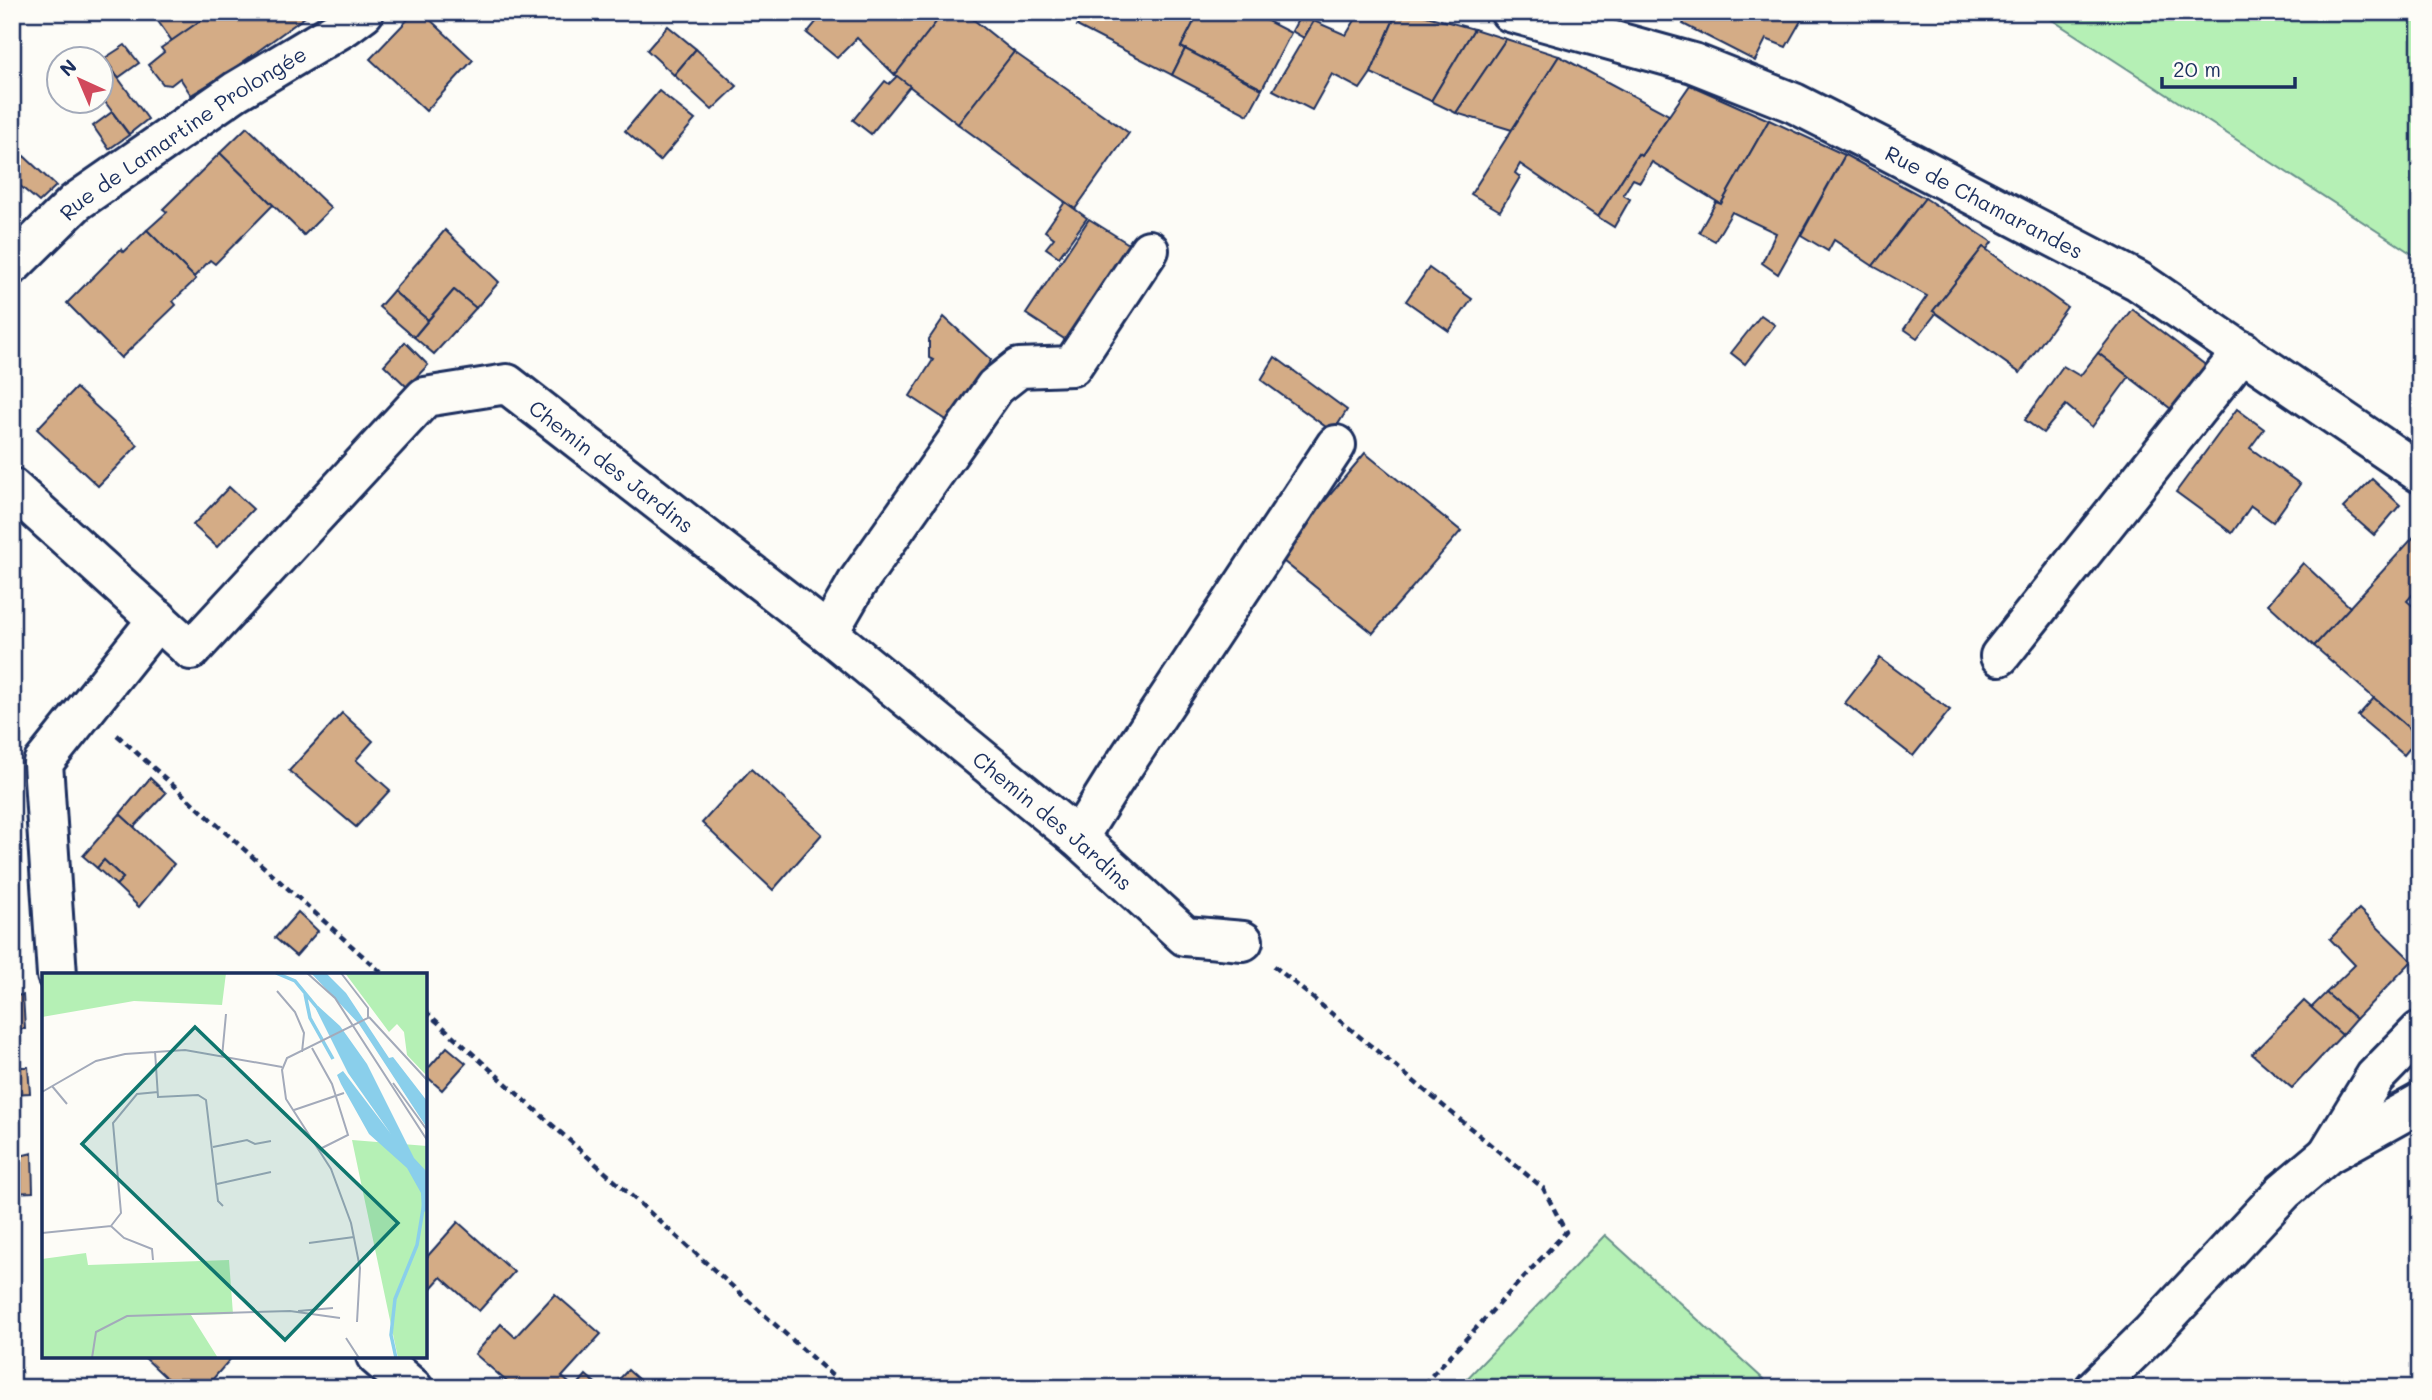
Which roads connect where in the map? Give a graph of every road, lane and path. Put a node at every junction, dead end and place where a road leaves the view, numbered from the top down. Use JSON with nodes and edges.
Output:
{"nodes":[{"id":1,"x":1510,"y":12,"type":"edge"},
{"id":2,"x":347,"y":17,"type":"edge"},
{"id":3,"x":1149,"y":250,"type":"dead end"},
{"id":4,"x":12,"y":265,"type":"edge"},
{"id":5,"x":2243,"y":351,"type":"junction"},
{"id":6,"x":1336,"y":445,"type":"dead end"},
{"id":7,"x":2420,"y":473,"type":"edge"},
{"id":8,"x":12,"y":488,"type":"edge"},
{"id":9,"x":158,"y":619,"type":"junction"},
{"id":10,"x":828,"y":634,"type":"junction"},
{"id":11,"x":2000,"y":656,"type":"dead end"},
{"id":12,"x":87,"y":708,"type":"junction"},
{"id":13,"x":1078,"y":838,"type":"junction"},
{"id":14,"x":1243,"y":941,"type":"joint"},
{"id":15,"x":57,"y":973,"type":"edge"},
{"id":16,"x":382,"y":973,"type":"edge"},
{"id":17,"x":427,"y":1013,"type":"edge"},
{"id":18,"x":2420,"y":1031,"type":"edge"},
{"id":19,"x":2420,"y":1103,"type":"edge"},
{"id":20,"x":2328,"y":1154,"type":"junction"},
{"id":21,"x":378,"y":1358,"type":"edge"},
{"id":22,"x":413,"y":1388,"type":"edge"},
{"id":23,"x":846,"y":1388,"type":"edge"},
{"id":24,"x":1420,"y":1388,"type":"edge"},
{"id":25,"x":2095,"y":1388,"type":"edge"}],
"edges":[{"from":1,"to":5,"type":"street","name":"Rue de Chamarandes"},
{"from":2,"to":4,"type":"street","name":"Rue de Lamartine Prolongée"},
{"from":3,"to":10,"type":"street"},
{"from":5,"to":7,"type":"street","name":"Rue de Chamarandes"},
{"from":5,"to":11,"type":"street"},
{"from":6,"to":13,"type":"street"},
{"from":8,"to":9,"type":"street","name":"Chemin des Jardins"},
{"from":9,"to":10,"type":"street","name":"Chemin des Jardins"},
{"from":9,"to":12,"type":"street"},
{"from":10,"to":13,"type":"street","name":"Chemin des Jardins"},
{"from":12,"to":15,"type":"street"},
{"from":12,"to":16,"type":"path"},
{"from":13,"to":14,"type":"street","name":"Chemin des Jardins"},
{"from":14,"to":24,"type":"path"},
{"from":17,"to":23,"type":"path"},
{"from":18,"to":20,"type":"street"},
{"from":19,"to":20,"type":"street"},
{"from":20,"to":25,"type":"street"},
{"from":21,"to":22,"type":"street"}]}
